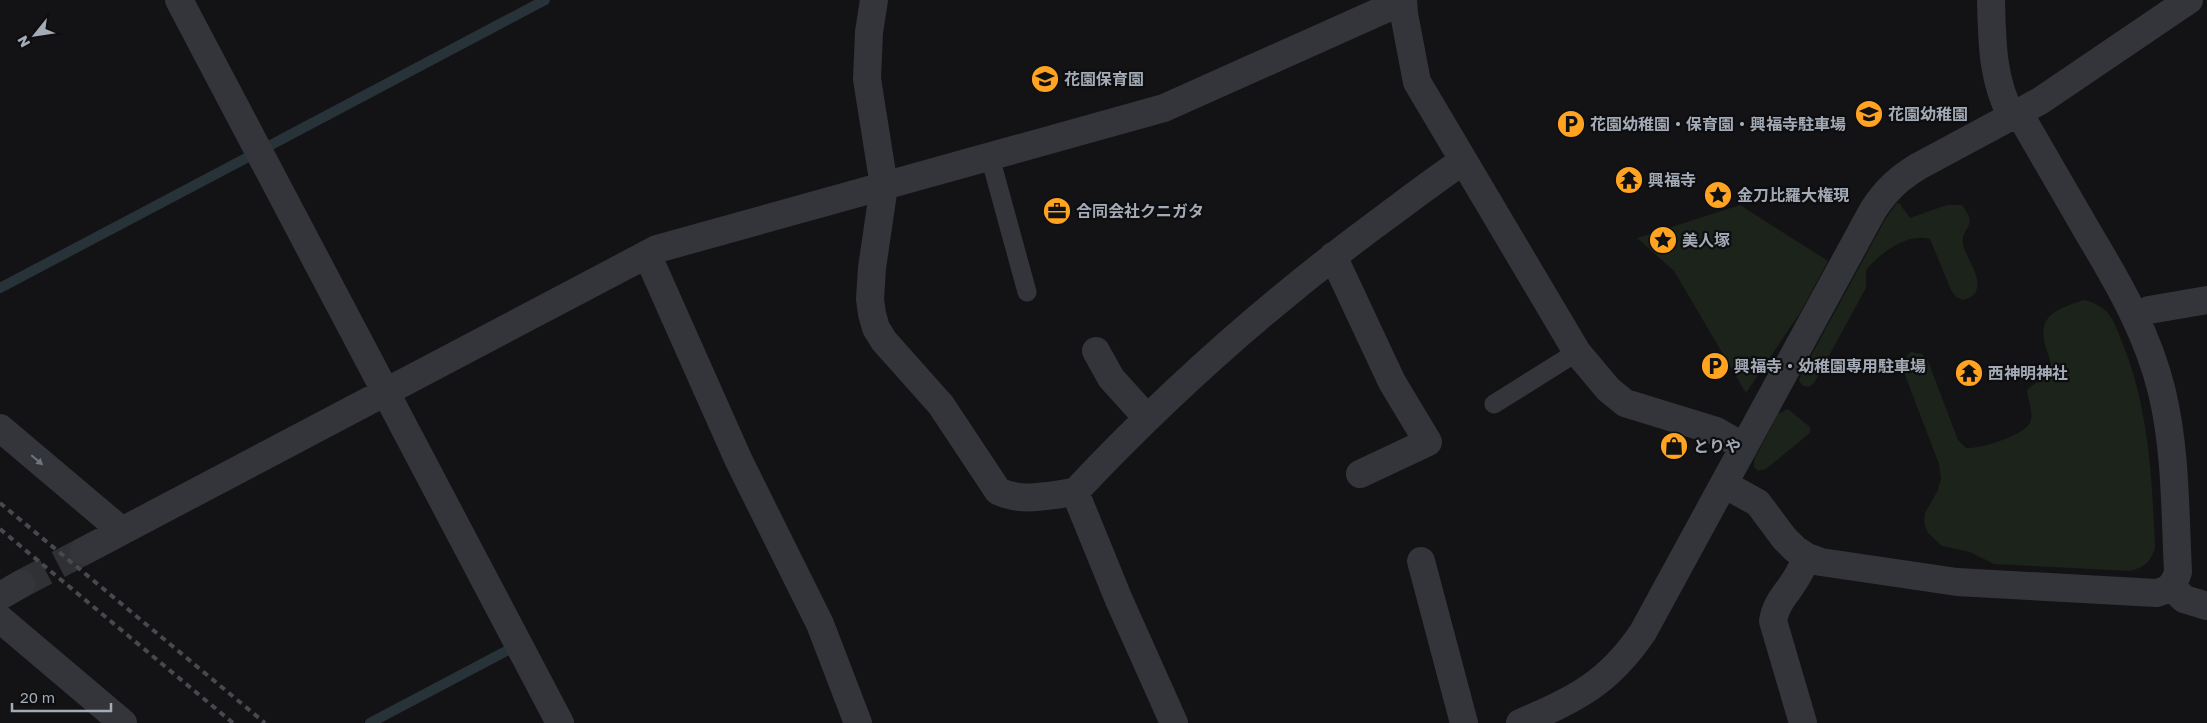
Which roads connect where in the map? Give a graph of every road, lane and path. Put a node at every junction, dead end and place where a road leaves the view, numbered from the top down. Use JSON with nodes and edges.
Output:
{"nodes":[{"id":1,"x":179,"y":0,"type":"edge"},
{"id":2,"x":874,"y":0,"type":"edge"},
{"id":3,"x":1991,"y":0,"type":"edge"},
{"id":4,"x":2190,"y":0,"type":"edge"},
{"id":5,"x":1403,"y":3,"type":"edge"},
{"id":6,"x":2016,"y":115,"type":"junction"},
{"id":7,"x":990,"y":157,"type":"junction"},
{"id":8,"x":1463,"y":161,"type":"junction"},
{"id":9,"x":884,"y":186,"type":"junction"},
{"id":10,"x":647,"y":254,"type":"junction"},
{"id":11,"x":1333,"y":256,"type":"junction"},
{"id":12,"x":1027,"y":292,"type":"dead end"},
{"id":13,"x":2207,"y":300,"type":"edge"},
{"id":14,"x":2135,"y":316,"type":"junction"},
{"id":15,"x":1096,"y":351,"type":"dead end"},
{"id":16,"x":1577,"y":352,"type":"junction"},
{"id":17,"x":385,"y":392,"type":"junction"},
{"id":18,"x":1494,"y":404,"type":"dead end"},
{"id":19,"x":1147,"y":418,"type":"junction"},
{"id":20,"x":0,"y":428,"type":"edge"},
{"id":21,"x":1744,"y":447,"type":"junction"},
{"id":22,"x":1360,"y":474,"type":"dead end"},
{"id":23,"x":1724,"y":484,"type":"junction"},
{"id":24,"x":1075,"y":492,"type":"junction"},
{"id":25,"x":122,"y":531,"type":"junction"},
{"id":26,"x":84,"y":551,"type":"tunnel mouth"},
{"id":27,"x":1807,"y":557,"type":"junction"},
{"id":28,"x":1421,"y":561,"type":"dead end"},
{"id":29,"x":2171,"y":586,"type":"junction"},
{"id":30,"x":2207,"y":606,"type":"edge"},
{"id":31,"x":0,"y":619,"type":"edge"},
{"id":32,"x":1523,"y":722,"type":"edge"},
{"id":33,"x":123,"y":723,"type":"edge"},
{"id":34,"x":560,"y":723,"type":"edge"},
{"id":35,"x":858,"y":723,"type":"edge"},
{"id":36,"x":1174,"y":723,"type":"edge"},
{"id":37,"x":1464,"y":723,"type":"edge"},
{"id":38,"x":1804,"y":723,"type":"edge"}],
"edges":[{"from":1,"to":17,"type":"street"},
{"from":2,"to":9,"type":"street"},
{"from":3,"to":6,"type":"street"},
{"from":4,"to":6,"type":"street"},
{"from":5,"to":7,"type":"street"},
{"from":5,"to":8,"type":"street"},
{"from":6,"to":14,"type":"street"},
{"from":6,"to":21,"type":"street"},
{"from":7,"to":9,"type":"street"},
{"from":7,"to":12,"type":"lane"},
{"from":8,"to":11,"type":"street"},
{"from":8,"to":16,"type":"street"},
{"from":9,"to":10,"type":"street"},
{"from":9,"to":24,"type":"street"},
{"from":10,"to":17,"type":"street"},
{"from":10,"to":35,"type":"street"},
{"from":11,"to":19,"type":"street"},
{"from":11,"to":22,"type":"street"},
{"from":13,"to":14,"type":"street"},
{"from":14,"to":29,"type":"street"},
{"from":15,"to":19,"type":"street"},
{"from":16,"to":18,"type":"lane"},
{"from":16,"to":21,"type":"street"},
{"from":17,"to":25,"type":"street"},
{"from":17,"to":34,"type":"street"},
{"from":19,"to":24,"type":"street"},
{"from":20,"to":25,"type":"street","one_way":true},
{"from":21,"to":23,"type":"street"},
{"from":23,"to":27,"type":"street"},
{"from":23,"to":32,"type":"street"},
{"from":24,"to":36,"type":"street"},
{"from":25,"to":26,"type":"street"},
{"from":27,"to":29,"type":"street"},
{"from":27,"to":38,"type":"street"},
{"from":28,"to":37,"type":"street"},
{"from":29,"to":30,"type":"street"},
{"from":31,"to":33,"type":"street"}]}
